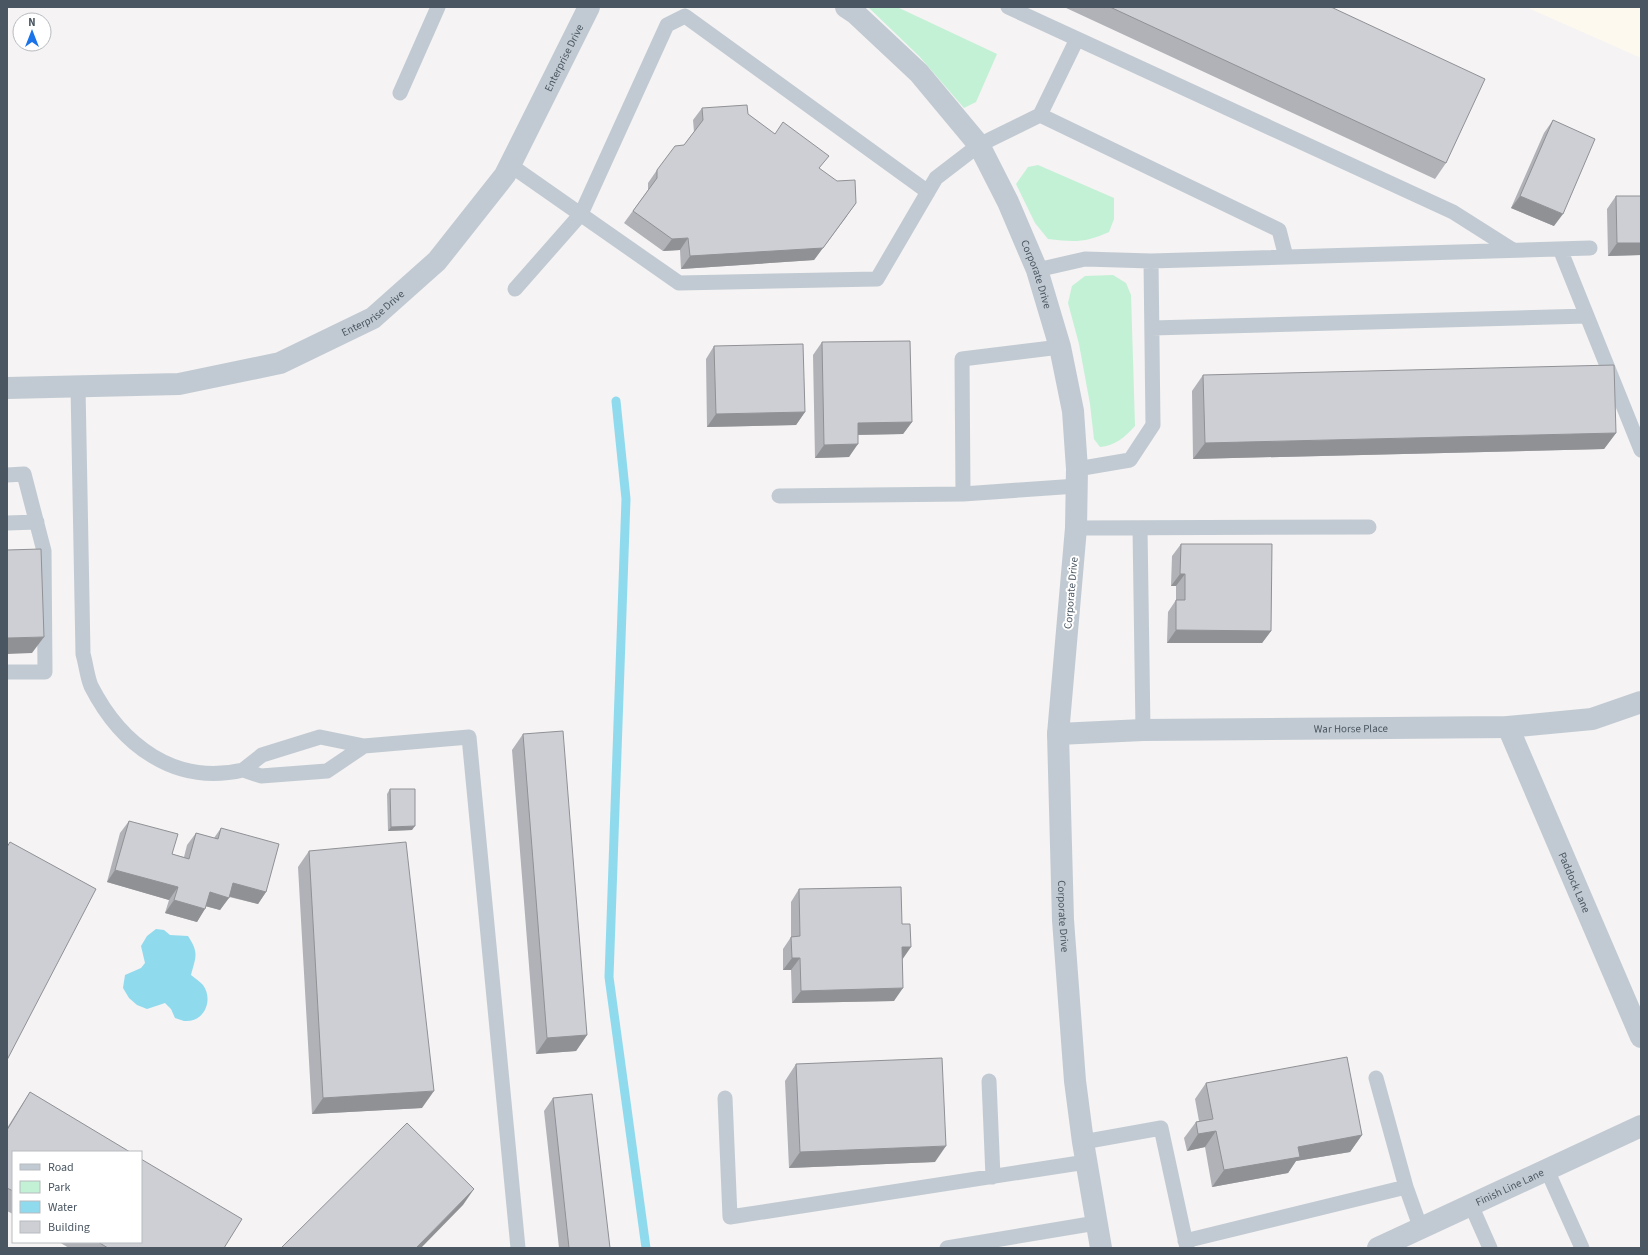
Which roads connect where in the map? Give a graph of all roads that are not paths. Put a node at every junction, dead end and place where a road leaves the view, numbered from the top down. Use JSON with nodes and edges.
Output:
{"nodes":[{"id":1,"x":438,"y":7,"type":"edge"},
{"id":2,"x":589,"y":7,"type":"edge"},
{"id":3,"x":846,"y":7,"type":"edge"},
{"id":4,"x":1008,"y":7,"type":"edge"},
{"id":5,"x":1077,"y":39,"type":"junction"},
{"id":6,"x":400,"y":93,"type":"dead end"},
{"id":7,"x":1040,"y":115,"type":"junction"},
{"id":8,"x":979,"y":145,"type":"junction"},
{"id":9,"x":510,"y":165,"type":"junction"},
{"id":10,"x":928,"y":192,"type":"junction"},
{"id":11,"x":581,"y":214,"type":"junction"},
{"id":12,"x":1590,"y":248,"type":"dead end"},
{"id":13,"x":1560,"y":249,"type":"junction"},
{"id":14,"x":1513,"y":250,"type":"junction"},
{"id":15,"x":1286,"y":257,"type":"junction"},
{"id":16,"x":1151,"y":261,"type":"junction"},
{"id":17,"x":1037,"y":270,"type":"junction"},
{"id":18,"x":515,"y":289,"type":"dead end"},
{"id":19,"x":1587,"y":316,"type":"junction"},
{"id":20,"x":1152,"y":328,"type":"junction"},
{"id":21,"x":1060,"y":347,"type":"junction"},
{"id":22,"x":78,"y":386,"type":"junction"},
{"id":23,"x":7,"y":388,"type":"edge"},
{"id":24,"x":1641,"y":450,"type":"edge"},
{"id":25,"x":7,"y":475,"type":"edge"},
{"id":26,"x":1077,"y":477,"type":"junction"},
{"id":27,"x":963,"y":494,"type":"junction"},
{"id":28,"x":779,"y":496,"type":"dead end"},
{"id":29,"x":37,"y":522,"type":"junction"},
{"id":30,"x":7,"y":523,"type":"edge"},
{"id":31,"x":1076,"y":528,"type":"junction"},
{"id":32,"x":1140,"y":528,"type":"junction"},
{"id":33,"x":1369,"y":528,"type":"dead end"},
{"id":34,"x":7,"y":672,"type":"edge"},
{"id":35,"x":1641,"y":702,"type":"edge"},
{"id":36,"x":1508,"y":727,"type":"junction"},
{"id":37,"x":1142,"y":730,"type":"junction"},
{"id":38,"x":1058,"y":734,"type":"junction"},
{"id":39,"x":364,"y":746,"type":"junction"},
{"id":40,"x":243,"y":770,"type":"junction"},
{"id":41,"x":1641,"y":1037,"type":"edge"},
{"id":42,"x":1376,"y":1078,"type":"dead end"},
{"id":43,"x":989,"y":1081,"type":"dead end"},
{"id":44,"x":725,"y":1098,"type":"dead end"},
{"id":45,"x":1641,"y":1126,"type":"edge"},
{"id":46,"x":1084,"y":1152,"type":"junction"},
{"id":47,"x":1547,"y":1170,"type":"junction"},
{"id":48,"x":993,"y":1177,"type":"junction"},
{"id":49,"x":1406,"y":1187,"type":"junction"},
{"id":50,"x":1471,"y":1205,"type":"junction"},
{"id":51,"x":1096,"y":1223,"type":"junction"},
{"id":52,"x":1421,"y":1229,"type":"junction"},
{"id":53,"x":1186,"y":1244,"type":"edge"},
{"id":54,"x":518,"y":1248,"type":"edge"},
{"id":55,"x":947,"y":1248,"type":"edge"},
{"id":56,"x":1101,"y":1248,"type":"edge"},
{"id":57,"x":1378,"y":1248,"type":"edge"},
{"id":58,"x":1490,"y":1248,"type":"edge"},
{"id":59,"x":1582,"y":1248,"type":"edge"}],
"edges":[{"from":1,"to":6,"type":"lane"},
{"from":2,"to":9,"type":"street","name":"Enterprise Drive"},
{"from":3,"to":8,"type":"street","name":"Corporate Drive"},
{"from":4,"to":5,"type":"lane"},
{"from":5,"to":7,"type":"lane"},
{"from":5,"to":14,"type":"lane"},
{"from":7,"to":8,"type":"lane"},
{"from":7,"to":15,"type":"lane"},
{"from":8,"to":10,"type":"lane"},
{"from":8,"to":17,"type":"street","name":"Corporate Drive"},
{"from":9,"to":11,"type":"lane"},
{"from":9,"to":22,"type":"street","name":"Enterprise Drive"},
{"from":10,"to":11,"type":"lane"},
{"from":10,"to":11,"type":"lane"},
{"from":11,"to":18,"type":"lane"},
{"from":12,"to":13,"type":"lane"},
{"from":13,"to":14,"type":"lane"},
{"from":13,"to":19,"type":"lane"},
{"from":14,"to":15,"type":"lane"},
{"from":15,"to":16,"type":"lane"},
{"from":16,"to":17,"type":"lane"},
{"from":16,"to":20,"type":"lane"},
{"from":17,"to":21,"type":"street","name":"Corporate Drive"},
{"from":19,"to":20,"type":"lane"},
{"from":19,"to":24,"type":"lane"},
{"from":20,"to":26,"type":"lane"},
{"from":21,"to":26,"type":"street","name":"Corporate Drive"},
{"from":21,"to":27,"type":"lane"},
{"from":22,"to":23,"type":"street","name":"Enterprise Drive"},
{"from":22,"to":40,"type":"lane"},
{"from":25,"to":29,"type":"lane"},
{"from":26,"to":27,"type":"lane"},
{"from":26,"to":31,"type":"street","name":"Corporate Drive"},
{"from":27,"to":28,"type":"lane"},
{"from":29,"to":30,"type":"lane"},
{"from":29,"to":34,"type":"lane"},
{"from":31,"to":32,"type":"lane"},
{"from":31,"to":38,"type":"street","name":"Corporate Drive"},
{"from":32,"to":33,"type":"lane"},
{"from":32,"to":37,"type":"lane"},
{"from":35,"to":36,"type":"street","name":"War Horse Place"},
{"from":36,"to":37,"type":"street","name":"War Horse Place"},
{"from":36,"to":41,"type":"street","name":"Paddock Lane"},
{"from":37,"to":38,"type":"street","name":"War Horse Place"},
{"from":38,"to":46,"type":"street","name":"Corporate Drive"},
{"from":39,"to":40,"type":"lane"},
{"from":39,"to":40,"type":"lane"},
{"from":39,"to":54,"type":"lane"},
{"from":42,"to":49,"type":"lane"},
{"from":43,"to":48,"type":"lane"},
{"from":44,"to":48,"type":"lane"},
{"from":45,"to":47,"type":"street","name":"Finish Line Lane"},
{"from":46,"to":48,"type":"lane"},
{"from":46,"to":51,"type":"street","name":"Corporate Drive"},
{"from":46,"to":53,"type":"lane"},
{"from":47,"to":50,"type":"street","name":"Finish Line Lane"},
{"from":47,"to":59,"type":"lane"},
{"from":49,"to":52,"type":"lane"},
{"from":49,"to":53,"type":"lane"},
{"from":50,"to":52,"type":"street","name":"Finish Line Lane"},
{"from":50,"to":58,"type":"lane"},
{"from":51,"to":55,"type":"lane"},
{"from":51,"to":56,"type":"street","name":"Corporate Drive"},
{"from":52,"to":57,"type":"street","name":"Finish Line Lane"}]}
